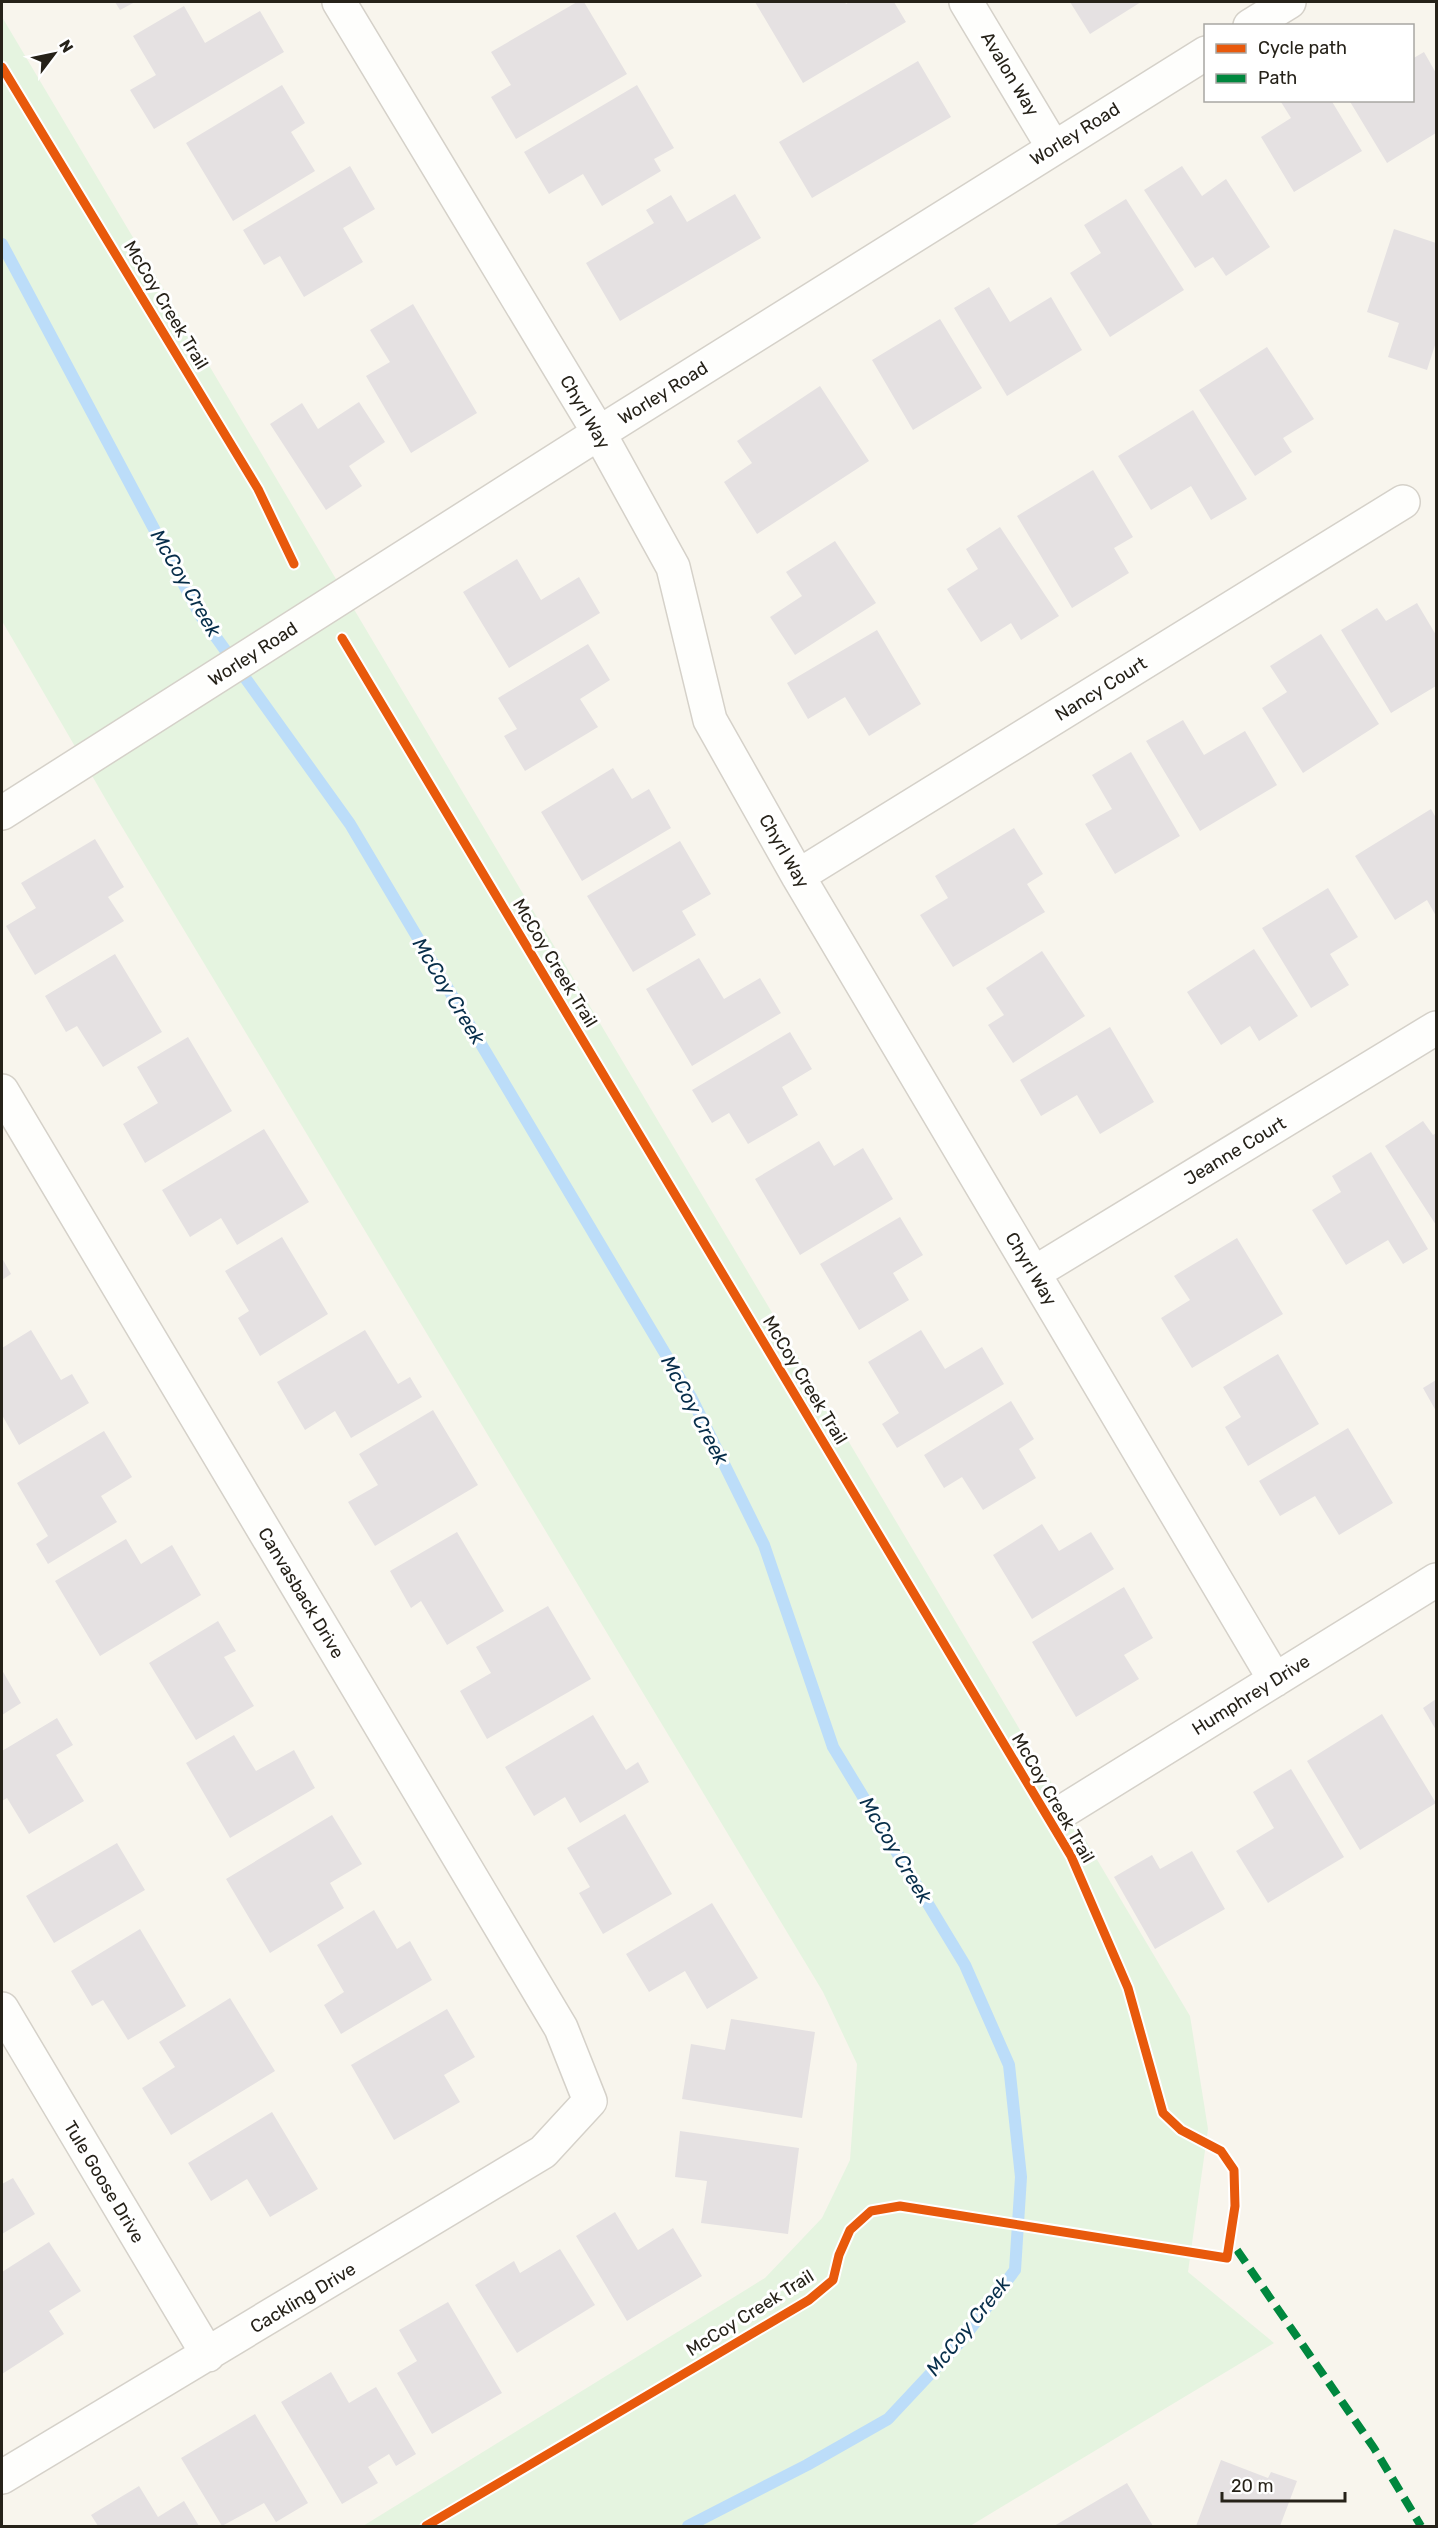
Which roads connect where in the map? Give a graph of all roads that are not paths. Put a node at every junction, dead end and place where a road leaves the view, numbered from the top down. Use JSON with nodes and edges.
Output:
{"nodes":[{"id":1,"x":339,"y":2,"type":"edge"},
{"id":2,"x":966,"y":2,"type":"edge"},
{"id":3,"x":1289,"y":2,"type":"edge"},
{"id":4,"x":1253,"y":24,"type":"edge"},
{"id":5,"x":1204,"y":54,"type":"edge"},
{"id":6,"x":1053,"y":147,"type":"junction"},
{"id":7,"x":599,"y":433,"type":"junction"},
{"id":8,"x":1403,"y":502,"type":"dead end"},
{"id":9,"x":2,"y":813,"type":"edge"},
{"id":10,"x":798,"y":876,"type":"junction"},
{"id":11,"x":1437,"y":1029,"type":"edge"},
{"id":12,"x":2,"y":1091,"type":"edge"},
{"id":13,"x":1034,"y":1273,"type":"junction"},
{"id":14,"x":1437,"y":1580,"type":"edge"},
{"id":15,"x":1275,"y":1680,"type":"junction"},
{"id":16,"x":1065,"y":1810,"type":"dead end"},
{"id":17,"x":2,"y":2008,"type":"edge"},
{"id":18,"x":591,"y":2101,"type":"joint"},
{"id":19,"x":208,"y":2355,"type":"junction"},
{"id":20,"x":2,"y":2477,"type":"edge"}],
"edges":[{"from":1,"to":7,"type":"street","name":"Chyrl Way"},
{"from":2,"to":6,"type":"street","name":"Avalon Way"},
{"from":3,"to":4,"type":"street"},
{"from":5,"to":6,"type":"street","name":"Worley Road"},
{"from":6,"to":7,"type":"street","name":"Worley Road"},
{"from":7,"to":9,"type":"street","name":"Worley Road"},
{"from":7,"to":10,"type":"street","name":"Chyrl Way"},
{"from":8,"to":10,"type":"street","name":"Nancy Court"},
{"from":10,"to":13,"type":"street","name":"Chyrl Way"},
{"from":11,"to":13,"type":"street","name":"Jeanne Court"},
{"from":12,"to":18,"type":"street","name":"Canvasback Drive"},
{"from":13,"to":15,"type":"street","name":"Chyrl Way"},
{"from":14,"to":15,"type":"street","name":"Humphrey Drive"},
{"from":15,"to":16,"type":"street","name":"Humphrey Drive"},
{"from":17,"to":19,"type":"street","name":"Tule Goose Drive"},
{"from":18,"to":19,"type":"street","name":"Cackling Drive"},
{"from":19,"to":20,"type":"street","name":"Cackling Drive"}]}
